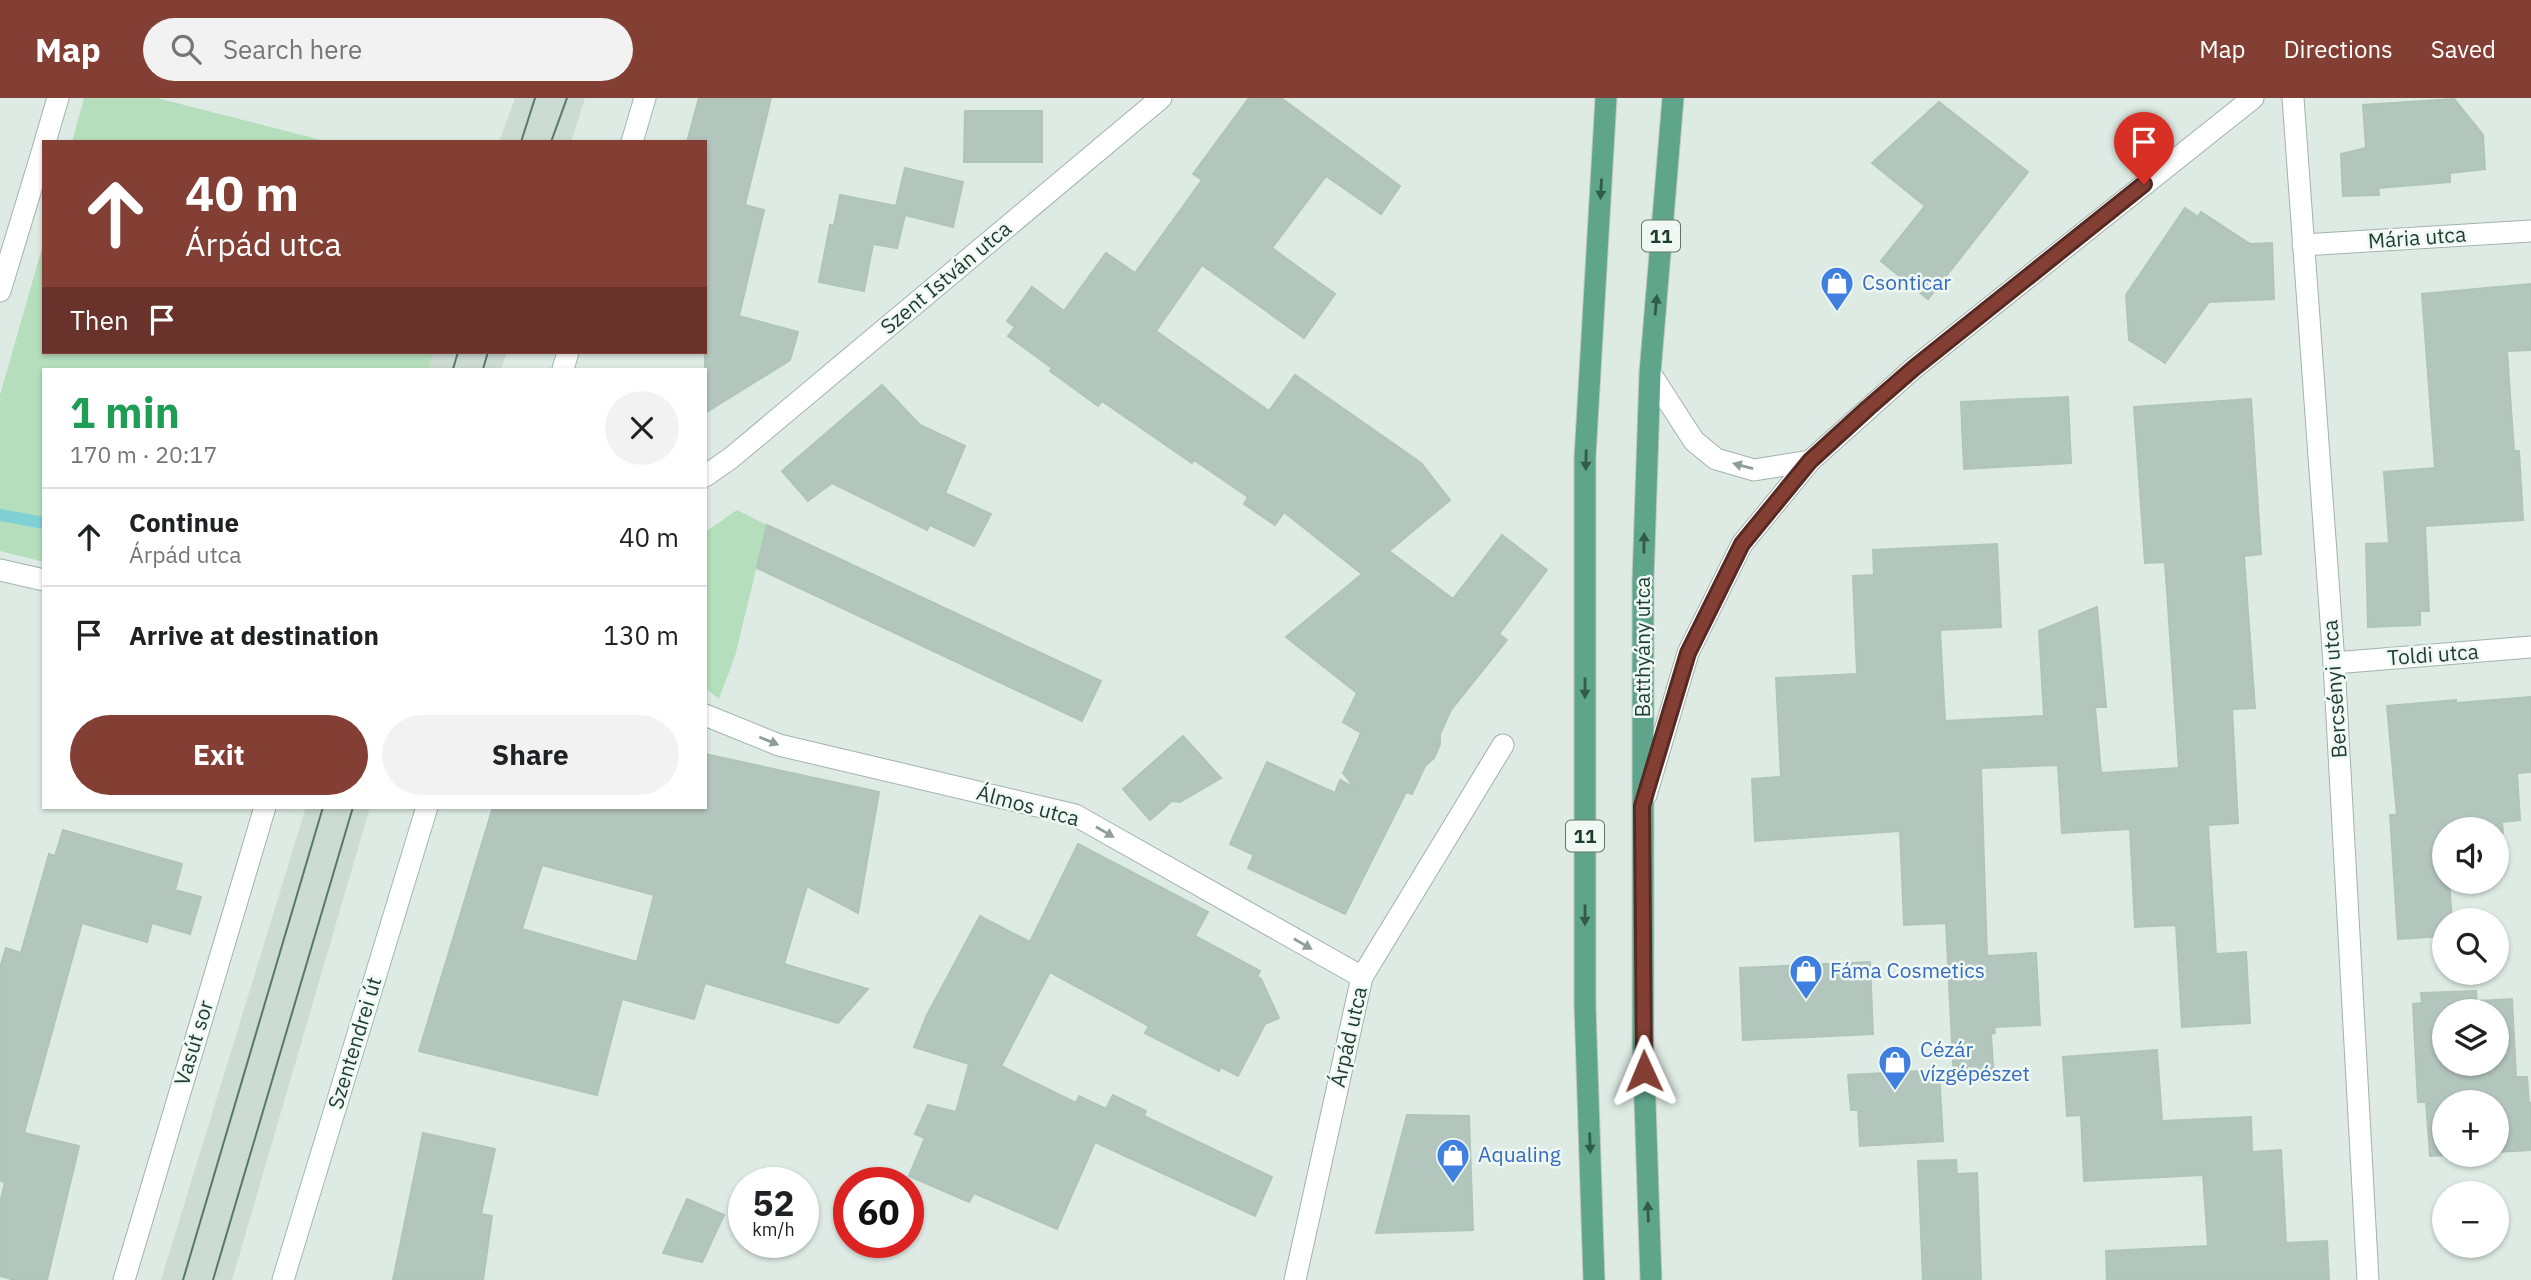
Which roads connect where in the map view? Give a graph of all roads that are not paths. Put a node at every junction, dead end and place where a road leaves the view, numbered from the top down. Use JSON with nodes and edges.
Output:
{"nodes":[{"id":1,"x":58,"y":98,"type":"edge"},
{"id":2,"x":645,"y":98,"type":"edge"},
{"id":3,"x":1161,"y":98,"type":"edge"},
{"id":4,"x":1599,"y":98,"type":"edge"},
{"id":5,"x":1606,"y":98,"type":"edge"},
{"id":6,"x":1673,"y":98,"type":"edge"},
{"id":7,"x":2253,"y":98,"type":"edge"},
{"id":8,"x":2293,"y":98,"type":"edge"},
{"id":9,"x":1605,"y":121,"type":"junction"},
{"id":10,"x":45,"y":140,"type":"edge"},
{"id":11,"x":633,"y":140,"type":"edge"},
{"id":12,"x":42,"y":151,"type":"edge"},
{"id":13,"x":2531,"y":231,"type":"edge"},
{"id":14,"x":2303,"y":245,"type":"junction"},
{"id":15,"x":0,"y":291,"type":"edge"},
{"id":16,"x":1650,"y":373,"type":"junction"},
{"id":17,"x":731,"y":458,"type":"junction"},
{"id":18,"x":1810,"y":461,"type":"junction"},
{"id":19,"x":707,"y":464,"type":"edge"},
{"id":20,"x":707,"y":475,"type":"edge"},
{"id":21,"x":0,"y":570,"type":"edge"},
{"id":22,"x":42,"y":580,"type":"edge"},
{"id":23,"x":2531,"y":647,"type":"edge"},
{"id":24,"x":2334,"y":663,"type":"junction"},
{"id":25,"x":707,"y":716,"type":"edge"},
{"id":26,"x":1503,"y":745,"type":"dead end"},
{"id":27,"x":1642,"y":806,"type":"junction"},
{"id":28,"x":264,"y":809,"type":"edge"},
{"id":29,"x":426,"y":809,"type":"edge"},
{"id":30,"x":1362,"y":977,"type":"junction"},
{"id":31,"x":124,"y":1280,"type":"edge"},
{"id":32,"x":283,"y":1280,"type":"edge"},
{"id":33,"x":1295,"y":1280,"type":"edge"},
{"id":34,"x":1594,"y":1280,"type":"edge"},
{"id":35,"x":1651,"y":1280,"type":"edge"},
{"id":36,"x":2368,"y":1280,"type":"edge"}],
"edges":[{"from":1,"to":10,"type":"street"},
{"from":2,"to":11,"type":"street"},
{"from":3,"to":17,"type":"street","name":"Szent István utca"},
{"from":4,"to":9,"type":"street"},
{"from":5,"to":9,"type":"main road","number":"11"},
{"from":16,"to":6,"type":"main road","name":"Batthyány utca","number":"11","one_way":true},
{"from":7,"to":18,"type":"street"},
{"from":8,"to":14,"type":"street","name":"Bercsényi utca"},
{"from":9,"to":34,"type":"main road","number":"11","one_way":true},
{"from":12,"to":15,"type":"street"},
{"from":13,"to":14,"type":"street","name":"Mária utca"},
{"from":14,"to":24,"type":"street","name":"Bercsényi utca"},
{"from":18,"to":16,"type":"street","one_way":true},
{"from":27,"to":16,"type":"main road","name":"Batthyány utca","number":"11","one_way":true},
{"from":17,"to":19,"type":"street","name":"Szent István utca"},
{"from":17,"to":20,"type":"street","name":"Szent István utca"},
{"from":18,"to":27,"type":"street"},
{"from":21,"to":22,"type":"street"},
{"from":23,"to":24,"type":"street","name":"Toldi utca"},
{"from":24,"to":36,"type":"street","name":"Bercsényi utca"},
{"from":25,"to":30,"type":"street","name":"Álmos utca","one_way":true},
{"from":26,"to":30,"type":"street","name":"Árpád utca"},
{"from":35,"to":27,"type":"main road","name":"Batthyány utca","number":"11","one_way":true},
{"from":28,"to":31,"type":"street","name":"Vasút sor"},
{"from":29,"to":32,"type":"street","name":"Szentendrei út"},
{"from":30,"to":33,"type":"street","name":"Árpád utca"}]}
